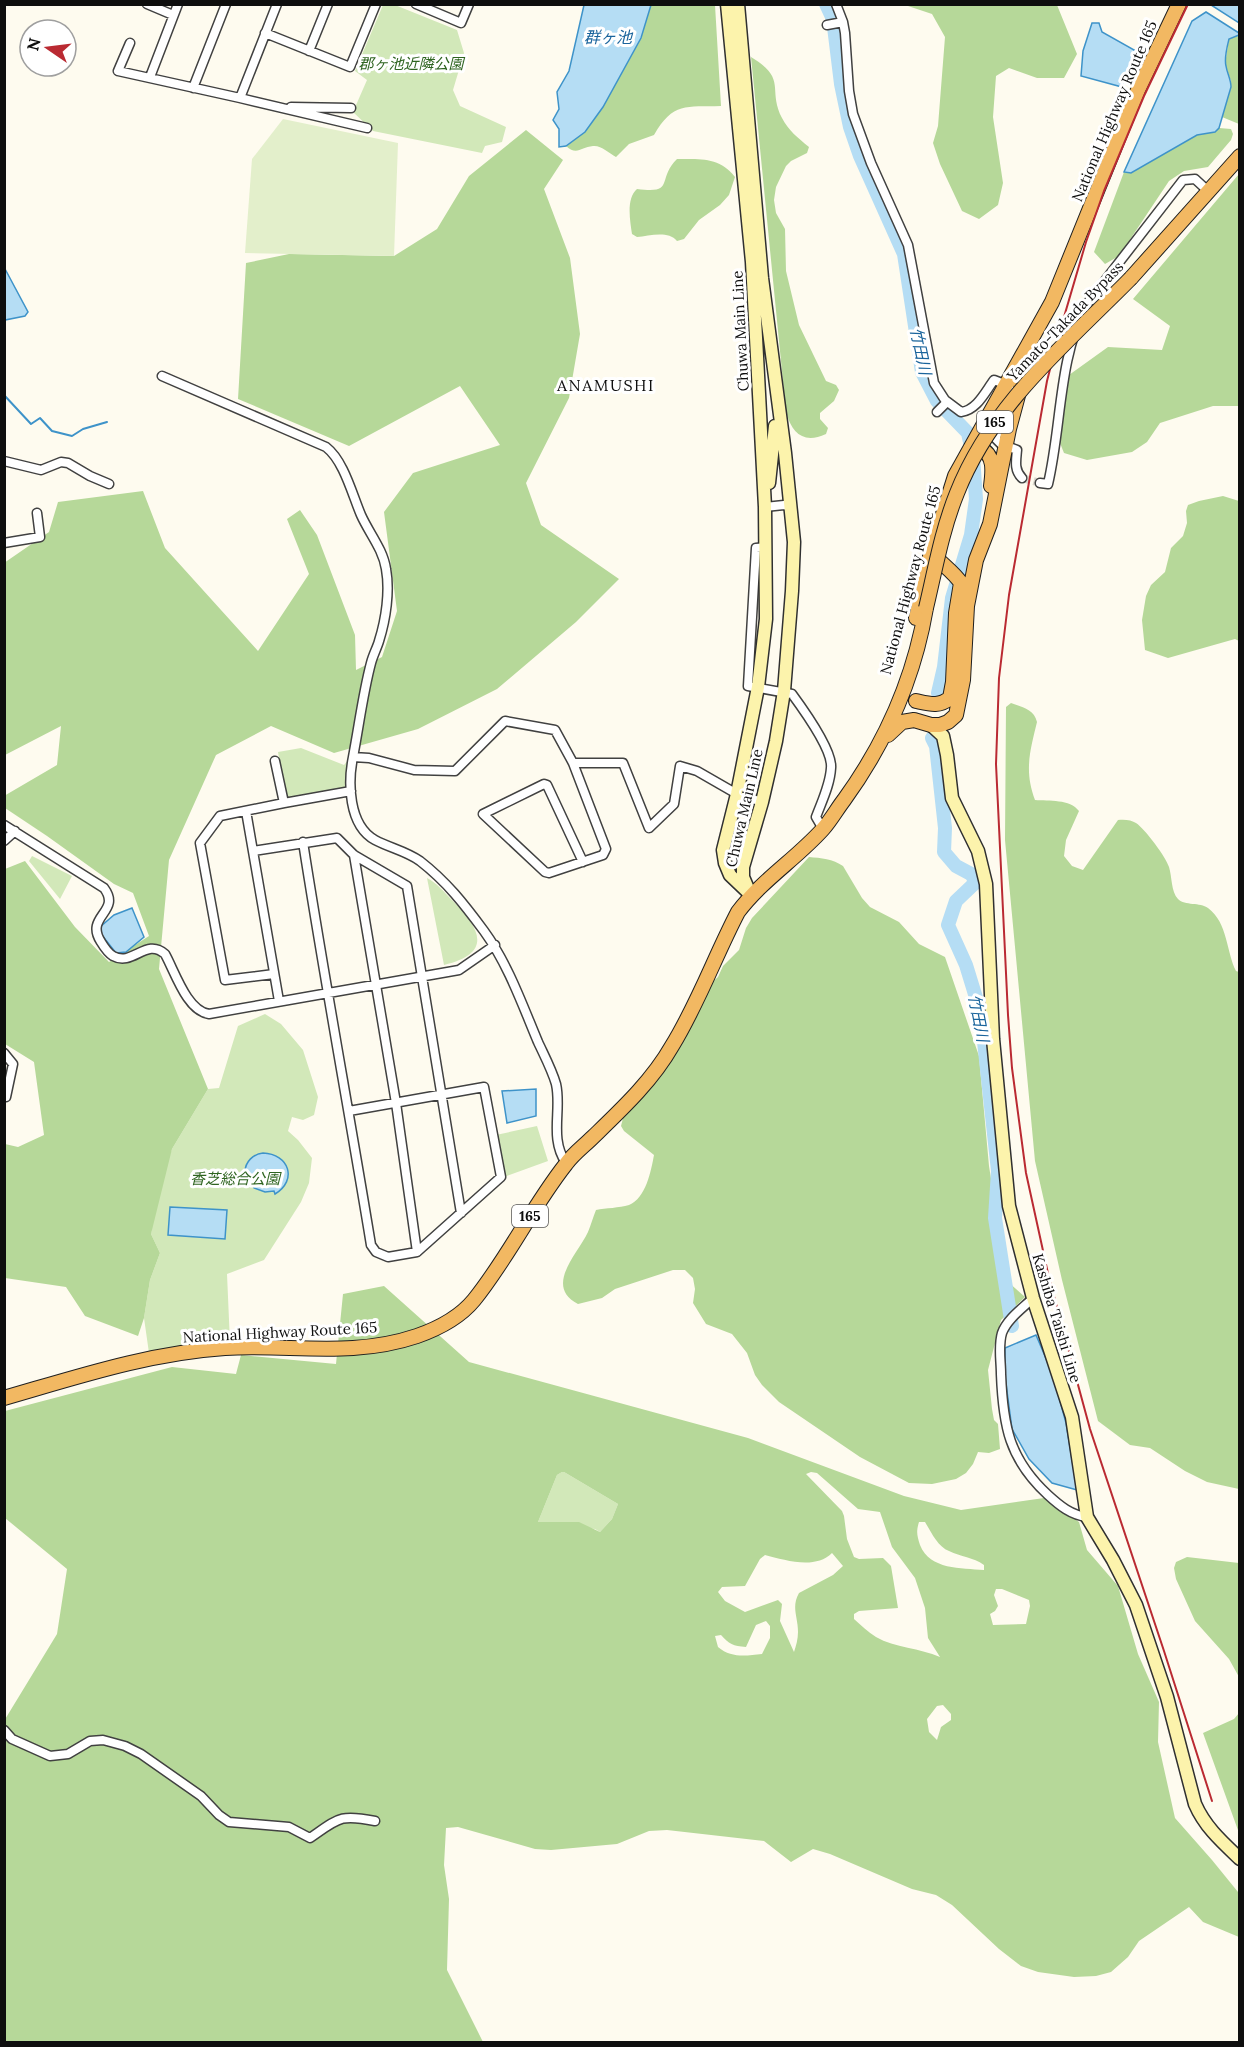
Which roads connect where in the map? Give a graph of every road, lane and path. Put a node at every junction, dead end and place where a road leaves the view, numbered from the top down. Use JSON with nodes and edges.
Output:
{"nodes":[{"id":1,"x":147,"y":4,"type":"edge"},
{"id":2,"x":178,"y":4,"type":"edge"},
{"id":3,"x":226,"y":4,"type":"edge"},
{"id":4,"x":277,"y":4,"type":"edge"},
{"id":5,"x":328,"y":4,"type":"edge"},
{"id":6,"x":376,"y":4,"type":"edge"},
{"id":7,"x":469,"y":4,"type":"edge"},
{"id":8,"x":727,"y":4,"type":"edge"},
{"id":9,"x":738,"y":4,"type":"edge"},
{"id":10,"x":836,"y":4,"type":"edge"},
{"id":11,"x":1179,"y":4,"type":"edge"},
{"id":12,"x":420,"y":5,"type":"edge"},
{"id":13,"x":173,"y":15,"type":"junction"},
{"id":14,"x":843,"y":22,"type":"junction"},
{"id":15,"x":827,"y":25,"type":"dead end"},
{"id":16,"x":265,"y":33,"type":"junction"},
{"id":17,"x":130,"y":43,"type":"dead end"},
{"id":18,"x":309,"y":51,"type":"junction"},
{"id":19,"x":150,"y":77,"type":"junction"},
{"id":20,"x":193,"y":88,"type":"junction"},
{"id":21,"x":240,"y":98,"type":"junction"},
{"id":22,"x":274,"y":106,"type":"junction"},
{"id":23,"x":351,"y":108,"type":"dead end"},
{"id":24,"x":367,"y":128,"type":"dead end"},
{"id":25,"x":1239,"y":156,"type":"edge"},
{"id":26,"x":1208,"y":191,"type":"junction"},
{"id":27,"x":1081,"y":232,"type":"junction"},
{"id":28,"x":162,"y":376,"type":"dead end"},
{"id":29,"x":1007,"y":385,"type":"junction"},
{"id":30,"x":947,"y":402,"type":"junction"},
{"id":31,"x":778,"y":404,"type":"junction"},
{"id":32,"x":937,"y":412,"type":"dead end"},
{"id":33,"x":1007,"y":445,"type":"junction"},
{"id":34,"x":965,"y":457,"type":"junction"},
{"id":35,"x":4,"y":461,"type":"edge"},
{"id":36,"x":1022,"y":478,"type":"dead end"},
{"id":37,"x":1040,"y":483,"type":"dead end"},
{"id":38,"x":109,"y":484,"type":"dead end"},
{"id":39,"x":765,"y":507,"type":"junction"},
{"id":40,"x":790,"y":507,"type":"junction"},
{"id":41,"x":37,"y":513,"type":"dead end"},
{"id":42,"x":4,"y":543,"type":"edge"},
{"id":43,"x":931,"y":552,"type":"junction"},
{"id":44,"x":976,"y":560,"type":"junction"},
{"id":45,"x":922,"y":633,"type":"junction"},
{"id":46,"x":903,"y":675,"type":"junction"},
{"id":47,"x":758,"y":687,"type":"junction"},
{"id":48,"x":784,"y":692,"type":"junction"},
{"id":49,"x":916,"y":701,"type":"junction"},
{"id":50,"x":900,"y":702,"type":"junction"},
{"id":51,"x":914,"y":720,"type":"junction"},
{"id":52,"x":948,"y":722,"type":"junction"},
{"id":53,"x":931,"y":725,"type":"junction"},
{"id":54,"x":878,"y":748,"type":"junction"},
{"id":55,"x":947,"y":755,"type":"junction"},
{"id":56,"x":353,"y":757,"type":"junction"},
{"id":57,"x":275,"y":761,"type":"dead end"},
{"id":58,"x":573,"y":764,"type":"junction"},
{"id":59,"x":351,"y":791,"type":"junction"},
{"id":60,"x":737,"y":794,"type":"junction"},
{"id":61,"x":762,"y":802,"type":"junction"},
{"id":62,"x":284,"y":803,"type":"junction"},
{"id":63,"x":246,"y":811,"type":"junction"},
{"id":64,"x":4,"y":825,"type":"edge"},
{"id":65,"x":823,"y":829,"type":"junction"},
{"id":66,"x":15,"y":831,"type":"junction"},
{"id":67,"x":4,"y":841,"type":"edge"},
{"id":68,"x":303,"y":842,"type":"junction"},
{"id":69,"x":253,"y":851,"type":"junction"},
{"id":70,"x":354,"y":855,"type":"junction"},
{"id":71,"x":583,"y":862,"type":"junction"},
{"id":72,"x":751,"y":895,"type":"junction"},
{"id":73,"x":495,"y":945,"type":"junction"},
{"id":74,"x":274,"y":974,"type":"junction"},
{"id":75,"x":421,"y":976,"type":"junction"},
{"id":76,"x":375,"y":984,"type":"junction"},
{"id":77,"x":327,"y":993,"type":"junction"},
{"id":78,"x":279,"y":1001,"type":"junction"},
{"id":79,"x":4,"y":1053,"type":"edge"},
{"id":80,"x":441,"y":1095,"type":"junction"},
{"id":81,"x":5,"y":1097,"type":"edge"},
{"id":82,"x":396,"y":1103,"type":"junction"},
{"id":83,"x":12,"y":1104,"type":"dead end"},
{"id":84,"x":349,"y":1111,"type":"junction"},
{"id":85,"x":566,"y":1163,"type":"junction"},
{"id":86,"x":461,"y":1213,"type":"junction"},
{"id":87,"x":417,"y":1252,"type":"junction"},
{"id":88,"x":1033,"y":1298,"type":"junction"},
{"id":89,"x":4,"y":1398,"type":"edge"},
{"id":90,"x":1088,"y":1517,"type":"junction"},
{"id":91,"x":4,"y":1730,"type":"edge"},
{"id":92,"x":375,"y":1821,"type":"dead end"},
{"id":93,"x":1239,"y":1859,"type":"edge"}],
"edges":[{"from":1,"to":13,"type":"street"},
{"from":2,"to":13,"type":"street"},
{"from":3,"to":20,"type":"street"},
{"from":4,"to":16,"type":"street"},
{"from":5,"to":18,"type":"street"},
{"from":6,"to":18,"type":"street"},
{"from":7,"to":12,"type":"street"},
{"from":8,"to":39,"type":"main road","name":"Chuwa Main Line"},
{"from":9,"to":31,"type":"main road","name":"Chuwa Main Line"},
{"from":10,"to":14,"type":"street"},
{"from":11,"to":27,"type":"highway","name":"National Highway Route 165","number":"165"},
{"from":13,"to":19,"type":"street"},
{"from":14,"to":15,"type":"street"},
{"from":14,"to":30,"type":"street"},
{"from":16,"to":18,"type":"street"},
{"from":16,"to":21,"type":"street"},
{"from":17,"to":19,"type":"street"},
{"from":19,"to":20,"type":"street"},
{"from":20,"to":21,"type":"street"},
{"from":21,"to":22,"type":"street"},
{"from":22,"to":23,"type":"street"},
{"from":22,"to":24,"type":"street"},
{"from":25,"to":26,"type":"highway","name":"Yamato-Takada Bypass","number":"165"},
{"from":26,"to":37,"type":"street"},
{"from":26,"to":45,"type":"highway","name":"Yamato-Takada Bypass","number":"165","bridge":true},
{"from":27,"to":29,"type":"highway","name":"National Highway Route 165","number":"165"},
{"from":27,"to":33,"type":"highway","name":"National Highway Route 165","number":"165"},
{"from":28,"to":56,"type":"street"},
{"from":29,"to":30,"type":"street"},
{"from":29,"to":33,"type":"street"},
{"from":29,"to":34,"type":"highway","name":"National Highway Route 165","number":"165"},
{"from":30,"to":32,"type":"street"},
{"from":31,"to":39,"type":"main road"},
{"from":31,"to":40,"type":"main road","name":"Chuwa Main Line"},
{"from":33,"to":36,"type":"street"},
{"from":33,"to":44,"type":"highway","name":"National Highway Route 165","number":"165"},
{"from":34,"to":43,"type":"highway","name":"National Highway Route 165","number":"165"},
{"from":34,"to":44,"type":"highway","number":"165"},
{"from":35,"to":38,"type":"street"},
{"from":39,"to":40,"type":"street"},
{"from":39,"to":47,"type":"main road","name":"Chuwa Main Line"},
{"from":40,"to":48,"type":"main road","name":"Chuwa Main Line"},
{"from":41,"to":42,"type":"street"},
{"from":43,"to":46,"type":"highway","name":"National Highway Route 165","number":"165"},
{"from":43,"to":49,"type":"highway"},
{"from":44,"to":52,"type":"highway","name":"National Highway Route 165","number":"165"},
{"from":45,"to":49,"type":"highway"},
{"from":45,"to":50,"type":"highway","name":"Yamato-Takada Bypass","number":"165"},
{"from":46,"to":50,"type":"highway","number":"165"},
{"from":46,"to":54,"type":"highway","name":"National Highway Route 165","number":"165"},
{"from":47,"to":48,"type":"street"},
{"from":47,"to":60,"type":"main road","name":"Chuwa Main Line"},
{"from":48,"to":61,"type":"main road","name":"Chuwa Main Line"},
{"from":48,"to":65,"type":"street"},
{"from":49,"to":52,"type":"highway"},
{"from":50,"to":51,"type":"highway"},
{"from":50,"to":54,"type":"highway","number":"165"},
{"from":51,"to":53,"type":"highway"},
{"from":51,"to":54,"type":"highway","name":"National Highway Route 165","number":"165"},
{"from":52,"to":53,"type":"highway"},
{"from":52,"to":55,"type":"main road","name":"Kashiba Taishi Line"},
{"from":53,"to":55,"type":"main road","name":"Kashiba Taishi Line"},
{"from":54,"to":65,"type":"highway","name":"National Highway Route 165","number":"165"},
{"from":55,"to":88,"type":"main road","name":"Kashiba Taishi Line"},
{"from":56,"to":58,"type":"street"},
{"from":56,"to":59,"type":"street"},
{"from":57,"to":62,"type":"street"},
{"from":58,"to":60,"type":"street"},
{"from":58,"to":71,"type":"street"},
{"from":59,"to":62,"type":"street"},
{"from":59,"to":73,"type":"street"},
{"from":60,"to":61,"type":"street"},
{"from":60,"to":72,"type":"main road","name":"Chuwa Main Line"},
{"from":61,"to":72,"type":"main road","name":"Chuwa Main Line"},
{"from":62,"to":63,"type":"street"},
{"from":63,"to":69,"type":"street"},
{"from":63,"to":74,"type":"street"},
{"from":64,"to":66,"type":"street"},
{"from":65,"to":72,"type":"highway","name":"National Highway Route 165","number":"165"},
{"from":66,"to":67,"type":"street"},
{"from":66,"to":78,"type":"street"},
{"from":68,"to":69,"type":"street"},
{"from":68,"to":70,"type":"street"},
{"from":68,"to":77,"type":"street"},
{"from":69,"to":74,"type":"street"},
{"from":70,"to":75,"type":"street"},
{"from":70,"to":76,"type":"street"},
{"from":71,"to":71,"type":"street"},
{"from":72,"to":85,"type":"highway","name":"National Highway Route 165","number":"165"},
{"from":73,"to":75,"type":"street"},
{"from":73,"to":85,"type":"street"},
{"from":74,"to":78,"type":"street"},
{"from":75,"to":76,"type":"street"},
{"from":75,"to":80,"type":"street"},
{"from":76,"to":77,"type":"street"},
{"from":76,"to":82,"type":"street"},
{"from":77,"to":78,"type":"street"},
{"from":77,"to":84,"type":"street"},
{"from":79,"to":81,"type":"street"},
{"from":80,"to":82,"type":"street"},
{"from":80,"to":86,"type":"street"},
{"from":80,"to":86,"type":"street"},
{"from":81,"to":83,"type":"street"},
{"from":82,"to":84,"type":"street"},
{"from":82,"to":87,"type":"street"},
{"from":84,"to":87,"type":"street"},
{"from":85,"to":89,"type":"highway","name":"National Highway Route 165","number":"165"},
{"from":86,"to":87,"type":"street"},
{"from":88,"to":90,"type":"main road","name":"Kashiba Taishi Line"},
{"from":88,"to":90,"type":"street"},
{"from":90,"to":93,"type":"main road","name":"Kashiba Taishi Line"},
{"from":91,"to":92,"type":"street"}]}
